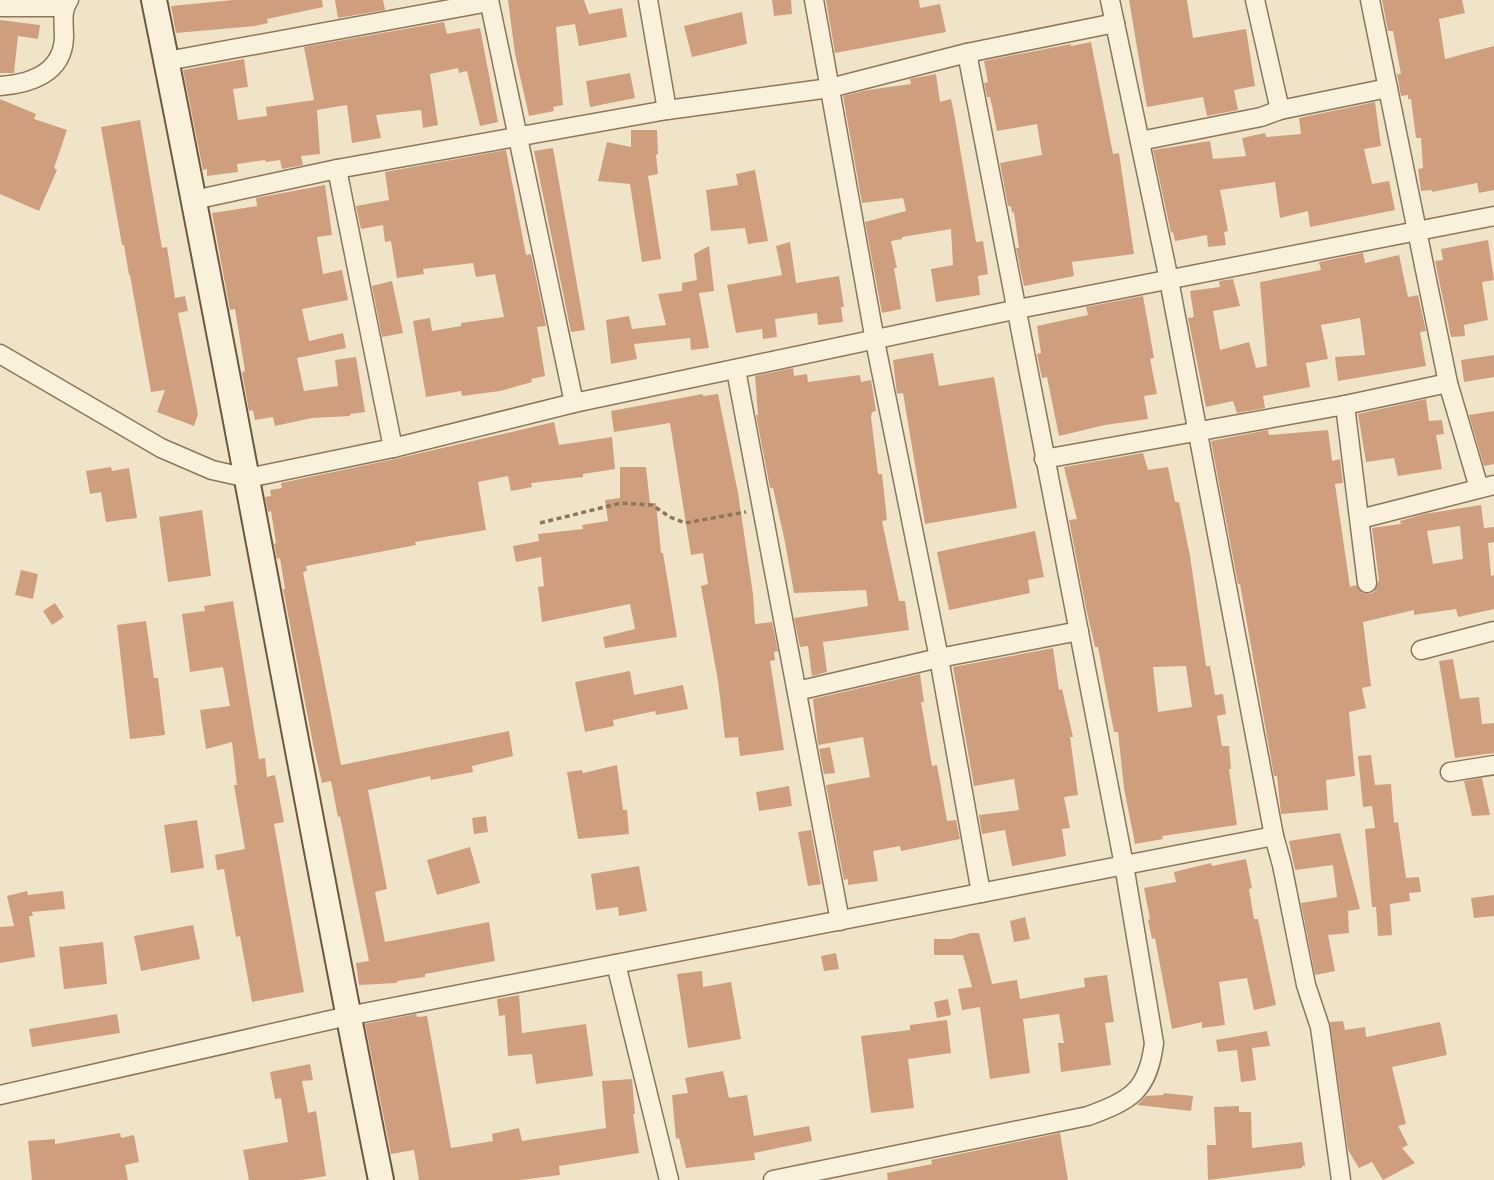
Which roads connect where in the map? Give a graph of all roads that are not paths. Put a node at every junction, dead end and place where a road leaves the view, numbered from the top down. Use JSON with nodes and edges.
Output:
{"nodes":[{"id":1,"x":154,"y":0,"type":"edge"},
{"id":2,"x":648,"y":0,"type":"edge"},
{"id":3,"x":814,"y":0,"type":"edge"},
{"id":4,"x":1110,"y":0,"type":"edge"},
{"id":5,"x":1255,"y":0,"type":"edge"},
{"id":6,"x":1370,"y":0,"type":"edge"},
{"id":7,"x":489,"y":1,"type":"edge"},
{"id":8,"x":66,"y":3,"type":"edge"},
{"id":9,"x":0,"y":7,"type":"edge"},
{"id":10,"x":1115,"y":23,"type":"junction"},
{"id":11,"x":967,"y":53,"type":"junction"},
{"id":12,"x":167,"y":61,"type":"junction"},
{"id":13,"x":0,"y":86,"type":"edge"},
{"id":14,"x":830,"y":88,"type":"junction"},
{"id":15,"x":1388,"y":88,"type":"junction"},
{"id":16,"x":667,"y":110,"type":"junction"},
{"id":17,"x":1280,"y":110,"type":"junction"},
{"id":18,"x":518,"y":137,"type":"junction"},
{"id":19,"x":1140,"y":141,"type":"junction"},
{"id":20,"x":337,"y":169,"type":"junction"},
{"id":21,"x":194,"y":200,"type":"junction"},
{"id":22,"x":1494,"y":216,"type":"edge"},
{"id":23,"x":1417,"y":231,"type":"junction"},
{"id":24,"x":1169,"y":279,"type":"junction"},
{"id":25,"x":1018,"y":309,"type":"junction"},
{"id":26,"x":875,"y":341,"type":"junction"},
{"id":27,"x":0,"y":354,"type":"edge"},
{"id":28,"x":736,"y":370,"type":"junction"},
{"id":29,"x":1448,"y":383,"type":"junction"},
{"id":30,"x":575,"y":403,"type":"junction"},
{"id":31,"x":1345,"y":405,"type":"junction"},
{"id":32,"x":1196,"y":430,"type":"junction"},
{"id":33,"x":393,"y":448,"type":"junction"},
{"id":34,"x":1044,"y":459,"type":"junction"},
{"id":35,"x":248,"y":478,"type":"junction"},
{"id":36,"x":1487,"y":486,"type":"edge"},
{"id":37,"x":1360,"y":519,"type":"junction"},
{"id":38,"x":1367,"y":583,"type":"dead end"},
{"id":39,"x":1079,"y":631,"type":"junction"},
{"id":40,"x":1494,"y":631,"type":"edge"},
{"id":41,"x":1421,"y":650,"type":"dead end"},
{"id":42,"x":939,"y":658,"type":"junction"},
{"id":43,"x":797,"y":691,"type":"junction"},
{"id":44,"x":1494,"y":765,"type":"edge"},
{"id":45,"x":1450,"y":772,"type":"dead end"},
{"id":46,"x":1273,"y":836,"type":"junction"},
{"id":47,"x":1124,"y":865,"type":"junction"},
{"id":48,"x":981,"y":893,"type":"junction"},
{"id":49,"x":840,"y":921,"type":"junction"},
{"id":50,"x":616,"y":964,"type":"junction"},
{"id":51,"x":348,"y":1016,"type":"junction"},
{"id":52,"x":0,"y":1095,"type":"edge"},
{"id":53,"x":382,"y":1180,"type":"edge"},
{"id":54,"x":669,"y":1180,"type":"edge"},
{"id":55,"x":773,"y":1180,"type":"edge"},
{"id":56,"x":1340,"y":1180,"type":"edge"}],
"edges":[{"from":1,"to":12,"type":"street"},
{"from":2,"to":16,"type":"street"},
{"from":3,"to":14,"type":"street"},
{"from":4,"to":10,"type":"street"},
{"from":5,"to":17,"type":"street"},
{"from":6,"to":15,"type":"street"},
{"from":7,"to":12,"type":"street"},
{"from":7,"to":18,"type":"street"},
{"from":8,"to":9,"type":"street"},
{"from":8,"to":13,"type":"street"},
{"from":10,"to":11,"type":"street"},
{"from":10,"to":19,"type":"street"},
{"from":11,"to":14,"type":"street"},
{"from":11,"to":25,"type":"street"},
{"from":12,"to":21,"type":"street"},
{"from":14,"to":16,"type":"street"},
{"from":14,"to":26,"type":"street"},
{"from":15,"to":17,"type":"street"},
{"from":15,"to":23,"type":"street"},
{"from":16,"to":18,"type":"street"},
{"from":17,"to":19,"type":"street"},
{"from":18,"to":20,"type":"street"},
{"from":18,"to":30,"type":"street"},
{"from":19,"to":24,"type":"street"},
{"from":20,"to":21,"type":"street"},
{"from":20,"to":33,"type":"street"},
{"from":21,"to":35,"type":"street"},
{"from":22,"to":23,"type":"street"},
{"from":23,"to":24,"type":"street"},
{"from":23,"to":29,"type":"street"},
{"from":24,"to":25,"type":"street"},
{"from":24,"to":32,"type":"street"},
{"from":25,"to":26,"type":"street"},
{"from":25,"to":34,"type":"street"},
{"from":26,"to":28,"type":"street"},
{"from":26,"to":42,"type":"street"},
{"from":27,"to":35,"type":"street"},
{"from":28,"to":30,"type":"street"},
{"from":28,"to":43,"type":"street"},
{"from":29,"to":31,"type":"street"},
{"from":29,"to":36,"type":"street"},
{"from":30,"to":33,"type":"street"},
{"from":31,"to":32,"type":"street"},
{"from":31,"to":37,"type":"street"},
{"from":32,"to":34,"type":"street"},
{"from":32,"to":46,"type":"street"},
{"from":33,"to":35,"type":"street"},
{"from":34,"to":39,"type":"street"},
{"from":35,"to":51,"type":"street"},
{"from":36,"to":37,"type":"street"},
{"from":37,"to":38,"type":"street"},
{"from":39,"to":42,"type":"street"},
{"from":39,"to":47,"type":"street"},
{"from":40,"to":41,"type":"street"},
{"from":42,"to":43,"type":"street"},
{"from":42,"to":48,"type":"street"},
{"from":43,"to":49,"type":"street"},
{"from":44,"to":45,"type":"street"},
{"from":46,"to":47,"type":"street"},
{"from":46,"to":56,"type":"street"},
{"from":47,"to":48,"type":"street"},
{"from":47,"to":55,"type":"street"},
{"from":48,"to":49,"type":"street"},
{"from":49,"to":50,"type":"street"},
{"from":50,"to":51,"type":"street"},
{"from":50,"to":54,"type":"street"},
{"from":51,"to":52,"type":"street"},
{"from":51,"to":53,"type":"street"}]}
